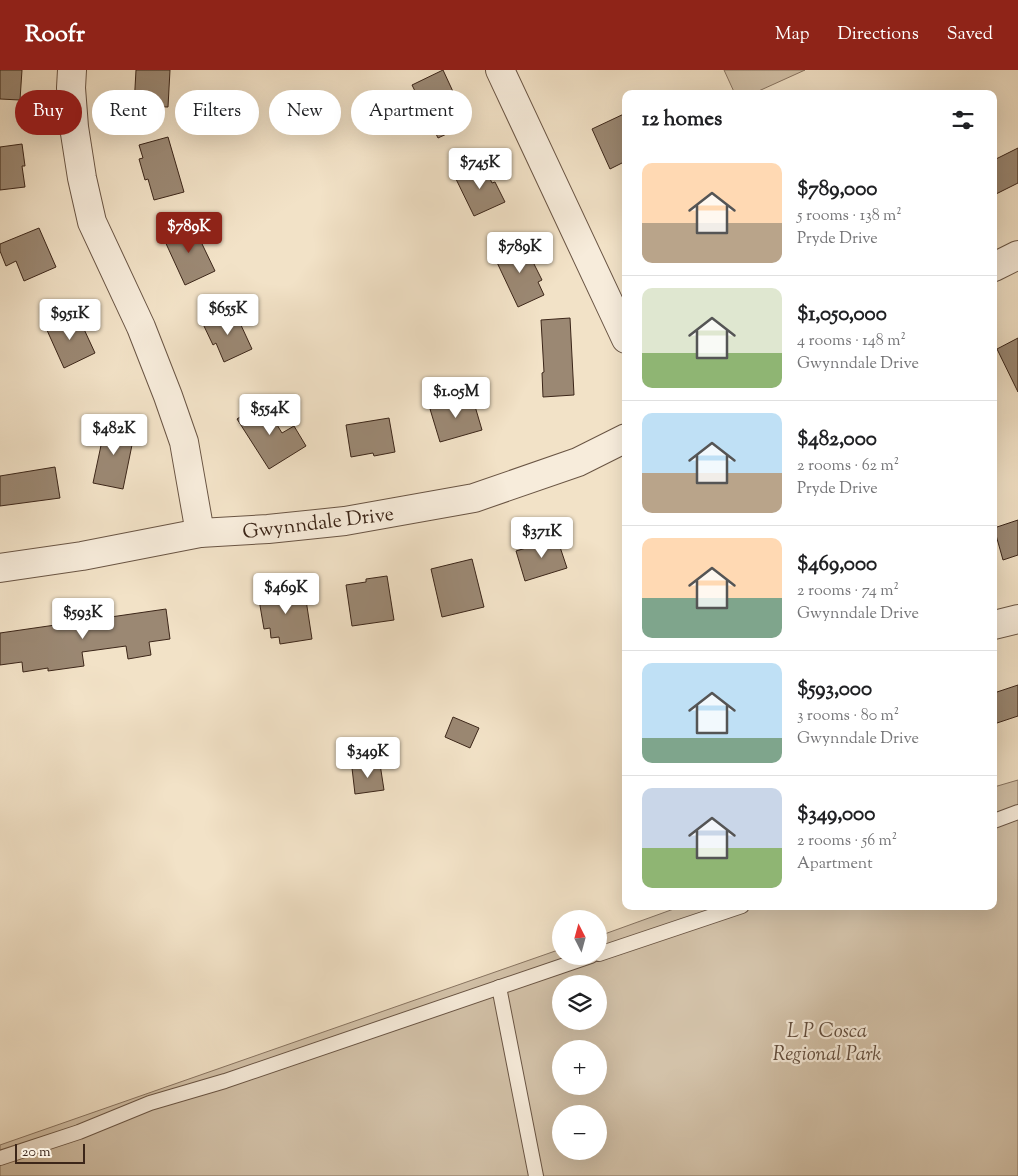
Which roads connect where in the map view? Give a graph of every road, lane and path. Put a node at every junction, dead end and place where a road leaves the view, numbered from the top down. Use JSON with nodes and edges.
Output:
{"nodes":[{"id":1,"x":72,"y":70,"type":"edge"},
{"id":2,"x":500,"y":70,"type":"edge"},
{"id":3,"x":1018,"y":255,"type":"edge"},
{"id":4,"x":997,"y":265,"type":"edge"},
{"id":5,"x":622,"y":330,"type":"edge"},
{"id":6,"x":622,"y":440,"type":"edge"},
{"id":7,"x":200,"y":534,"type":"junction"},
{"id":8,"x":0,"y":568,"type":"edge"},
{"id":9,"x":1018,"y":619,"type":"edge"},
{"id":10,"x":997,"y":624,"type":"edge"},
{"id":11,"x":1018,"y":812,"type":"edge"},
{"id":12,"x":997,"y":820,"type":"edge"},
{"id":13,"x":730,"y":910,"type":"edge"},
{"id":14,"x":608,"y":951,"type":"edge"},
{"id":15,"x":564,"y":965,"type":"edge"},
{"id":16,"x":499,"y":987,"type":"junction"},
{"id":17,"x":0,"y":1158,"type":"edge"},
{"id":18,"x":536,"y":1176,"type":"edge"}],
"edges":[{"from":1,"to":7,"type":"street"},
{"from":2,"to":5,"type":"street"},
{"from":3,"to":4,"type":"street"},
{"from":6,"to":7,"type":"street","name":"Gwynndale Drive"},
{"from":7,"to":8,"type":"street","name":"Gwynndale Drive"},
{"from":9,"to":10,"type":"street"},
{"from":11,"to":12,"type":"lane"},
{"from":13,"to":14,"type":"lane"},
{"from":15,"to":16,"type":"lane"},
{"from":16,"to":17,"type":"lane"},
{"from":16,"to":18,"type":"lane"}]}
